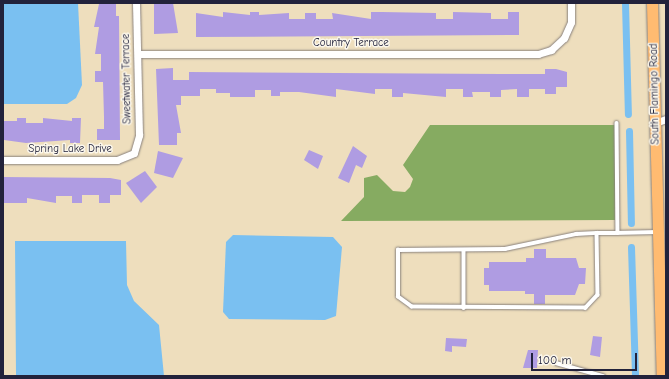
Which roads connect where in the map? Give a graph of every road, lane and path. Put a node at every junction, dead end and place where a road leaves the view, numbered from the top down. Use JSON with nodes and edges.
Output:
{"nodes":[{"id":1,"x":136,"y":3,"type":"edge"},
{"id":2,"x":571,"y":3,"type":"edge"},
{"id":3,"x":652,"y":3,"type":"edge"},
{"id":4,"x":138,"y":54,"type":"junction"},
{"id":5,"x":662,"y":122,"type":"edge"},
{"id":6,"x":617,"y":123,"type":"dead end"},
{"id":7,"x":134,"y":153,"type":"joint"},
{"id":8,"x":3,"y":160,"type":"edge"},
{"id":9,"x":618,"y":232,"type":"junction"},
{"id":10,"x":658,"y":232,"type":"junction"},
{"id":11,"x":597,"y":233,"type":"junction"},
{"id":12,"x":464,"y":250,"type":"junction"},
{"id":13,"x":464,"y":308,"type":"junction"},
{"id":14,"x":556,"y":363,"type":"dead end"},
{"id":15,"x":603,"y":376,"type":"edge"},
{"id":16,"x":662,"y":376,"type":"edge"}],
"edges":[{"from":1,"to":4,"type":"street","name":"Sweetwater Terrace"},
{"from":2,"to":4,"type":"street","name":"Country Terrace"},
{"from":3,"to":5,"type":"highway","name":"South Flamingo Road"},
{"from":4,"to":7,"type":"street","name":"Sweetwater Terrace"},
{"from":5,"to":10,"type":"highway","name":"South Flamingo Road"},
{"from":6,"to":9,"type":"lane"},
{"from":7,"to":8,"type":"street","name":"Spring Lake Drive"},
{"from":9,"to":10,"type":"lane"},
{"from":9,"to":11,"type":"lane"},
{"from":10,"to":16,"type":"highway","name":"South Flamingo Road"},
{"from":11,"to":12,"type":"lane"},
{"from":11,"to":13,"type":"lane"},
{"from":12,"to":13,"type":"lane"},
{"from":12,"to":13,"type":"lane"},
{"from":14,"to":15,"type":"lane"}]}
